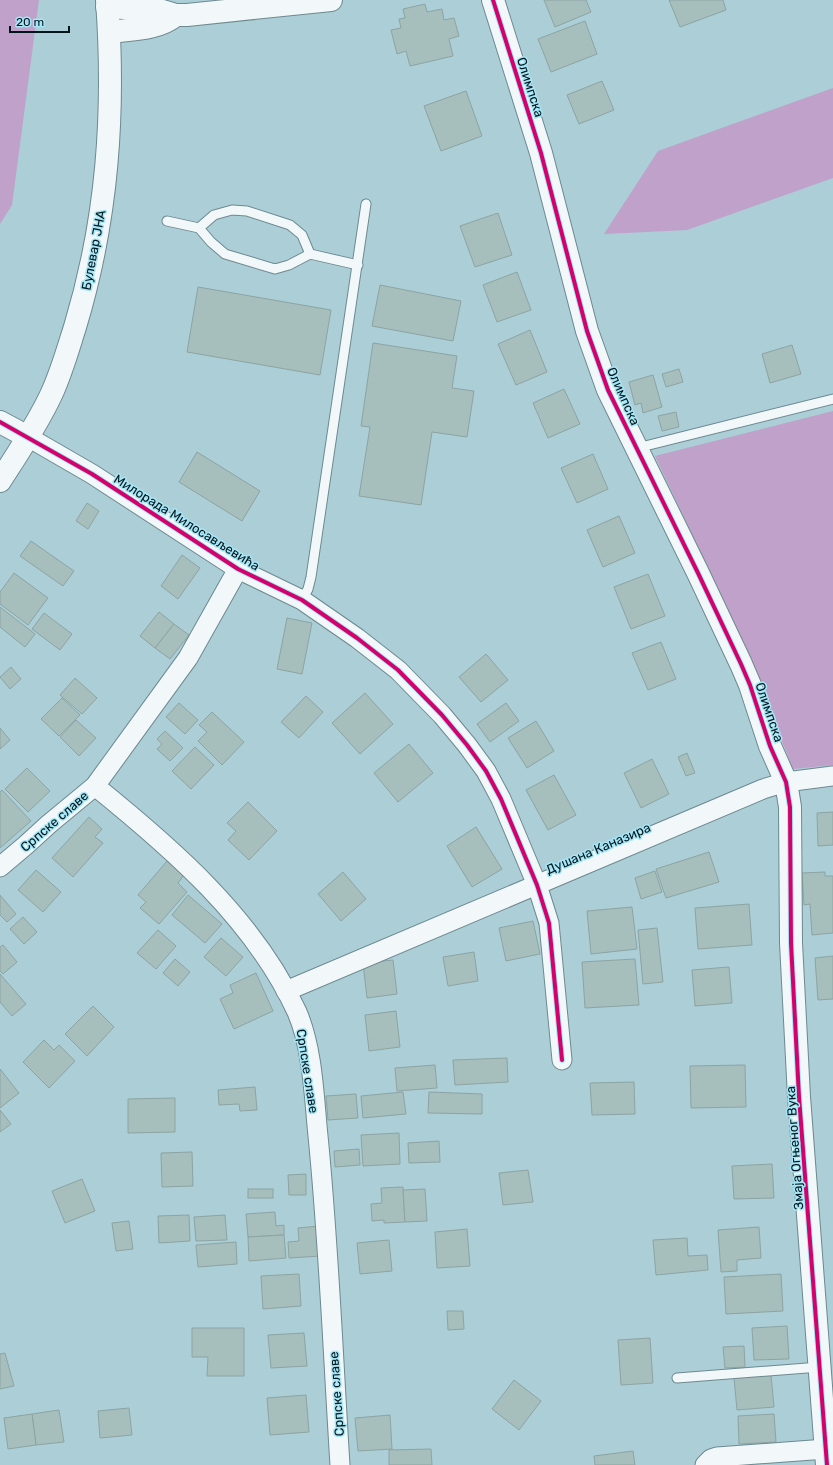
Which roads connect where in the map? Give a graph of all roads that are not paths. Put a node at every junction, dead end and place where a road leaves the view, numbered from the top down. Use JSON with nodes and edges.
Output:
{"nodes":[{"id":1,"x":331,"y":0,"type":"edge"},
{"id":2,"x":493,"y":0,"type":"edge"},
{"id":3,"x":286,"y":2,"type":"edge"},
{"id":4,"x":107,"y":4,"type":"edge"},
{"id":5,"x":176,"y":15,"type":"junction"},
{"id":6,"x":109,"y":32,"type":"junction"},
{"id":7,"x":366,"y":204,"type":"dead end"},
{"id":8,"x":167,"y":221,"type":"dead end"},
{"id":9,"x":199,"y":228,"type":"junction"},
{"id":10,"x":310,"y":254,"type":"junction"},
{"id":11,"x":358,"y":265,"type":"junction"},
{"id":12,"x":833,"y":399,"type":"edge"},
{"id":13,"x":0,"y":422,"type":"edge"},
{"id":14,"x":28,"y":437,"type":"junction"},
{"id":15,"x":637,"y":448,"type":"junction"},
{"id":16,"x":0,"y":481,"type":"edge"},
{"id":17,"x":238,"y":569,"type":"junction"},
{"id":18,"x":302,"y":600,"type":"junction"},
{"id":19,"x":833,"y":776,"type":"edge"},
{"id":20,"x":786,"y":782,"type":"junction"},
{"id":21,"x":95,"y":786,"type":"junction"},
{"id":22,"x":0,"y":867,"type":"edge"},
{"id":23,"x":537,"y":885,"type":"junction"},
{"id":24,"x":286,"y":991,"type":"junction"},
{"id":25,"x":562,"y":1060,"type":"dead end"},
{"id":26,"x":820,"y":1367,"type":"junction"},
{"id":27,"x":677,"y":1378,"type":"dead end"},
{"id":28,"x":826,"y":1457,"type":"edge"},
{"id":29,"x":340,"y":1465,"type":"edge"},
{"id":30,"x":705,"y":1465,"type":"edge"}],
"edges":[{"from":1,"to":3,"type":"street"},
{"from":2,"to":15,"type":"street","name":"Олимпска"},
{"from":3,"to":5,"type":"street"},
{"from":4,"to":5,"type":"street"},
{"from":4,"to":6,"type":"street","name":"Булевар ЈНА"},
{"from":5,"to":6,"type":"street"},
{"from":6,"to":14,"type":"street","name":"Булевар ЈНА"},
{"from":7,"to":11,"type":"lane"},
{"from":8,"to":9,"type":"lane"},
{"from":9,"to":10,"type":"lane"},
{"from":9,"to":10,"type":"lane"},
{"from":10,"to":11,"type":"lane"},
{"from":11,"to":18,"type":"lane"},
{"from":12,"to":15,"type":"lane"},
{"from":13,"to":14,"type":"street"},
{"from":14,"to":16,"type":"street","name":"Булевар ЈНА"},
{"from":14,"to":17,"type":"street","name":"Милорада Милосављевића"},
{"from":15,"to":20,"type":"street","name":"Олимпска"},
{"from":17,"to":18,"type":"street","name":"Милорада Милосављевића"},
{"from":17,"to":21,"type":"street"},
{"from":18,"to":23,"type":"street","name":"Милорада Милосављевића"},
{"from":19,"to":20,"type":"street","name":"Душана Каназира"},
{"from":20,"to":23,"type":"street","name":"Душана Каназира"},
{"from":20,"to":26,"type":"street","name":"Змаја Огњеног Вука"},
{"from":21,"to":22,"type":"street","name":"Српске славе"},
{"from":21,"to":24,"type":"street","name":"Српске славе"},
{"from":23,"to":24,"type":"street","name":"Душана Каназира"},
{"from":23,"to":25,"type":"street","name":"Милорада Милосављевића"},
{"from":24,"to":29,"type":"street","name":"Српске славе"},
{"from":26,"to":27,"type":"lane"},
{"from":26,"to":28,"type":"street","name":"Змаја Огњеног Вука"},
{"from":28,"to":30,"type":"street"}]}
